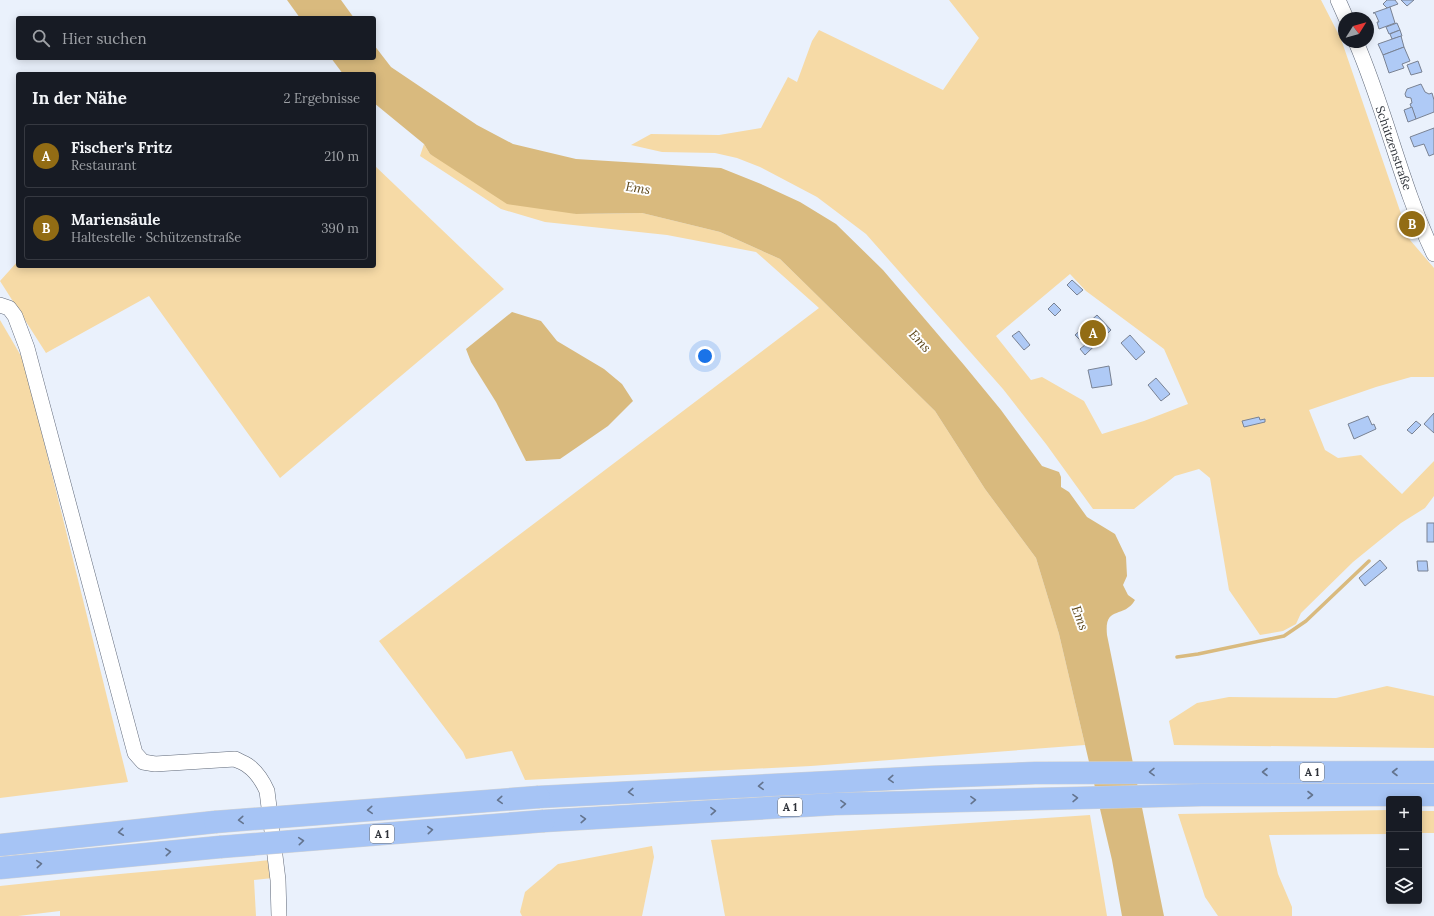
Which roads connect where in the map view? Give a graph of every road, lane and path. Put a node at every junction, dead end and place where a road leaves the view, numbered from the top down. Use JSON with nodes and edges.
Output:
{"nodes":[{"id":1,"x":1338,"y":0,"type":"edge"},
{"id":2,"x":1343,"y":12,"type":"edge"},
{"id":3,"x":1358,"y":48,"type":"edge"},
{"id":4,"x":1429,"y":231,"type":"edge"},
{"id":5,"x":1434,"y":254,"type":"edge"},
{"id":6,"x":0,"y":305,"type":"edge"},
{"id":7,"x":1434,"y":772,"type":"edge"},
{"id":8,"x":1434,"y":795,"type":"edge"},
{"id":9,"x":0,"y":845,"type":"edge"},
{"id":10,"x":0,"y":868,"type":"edge"},
{"id":11,"x":279,"y":916,"type":"edge"}],
"edges":[{"from":1,"to":2,"type":"street"},
{"from":3,"to":4,"type":"street","name":"Schützenstraße"},
{"from":4,"to":5,"type":"street","name":"Schützenstraße"},
{"from":6,"to":11,"type":"street"},
{"from":7,"to":9,"type":"highway","number":"A 1","one_way":true,"bridge":true},
{"from":10,"to":8,"type":"highway","number":"A 1","one_way":true,"bridge":true}]}
